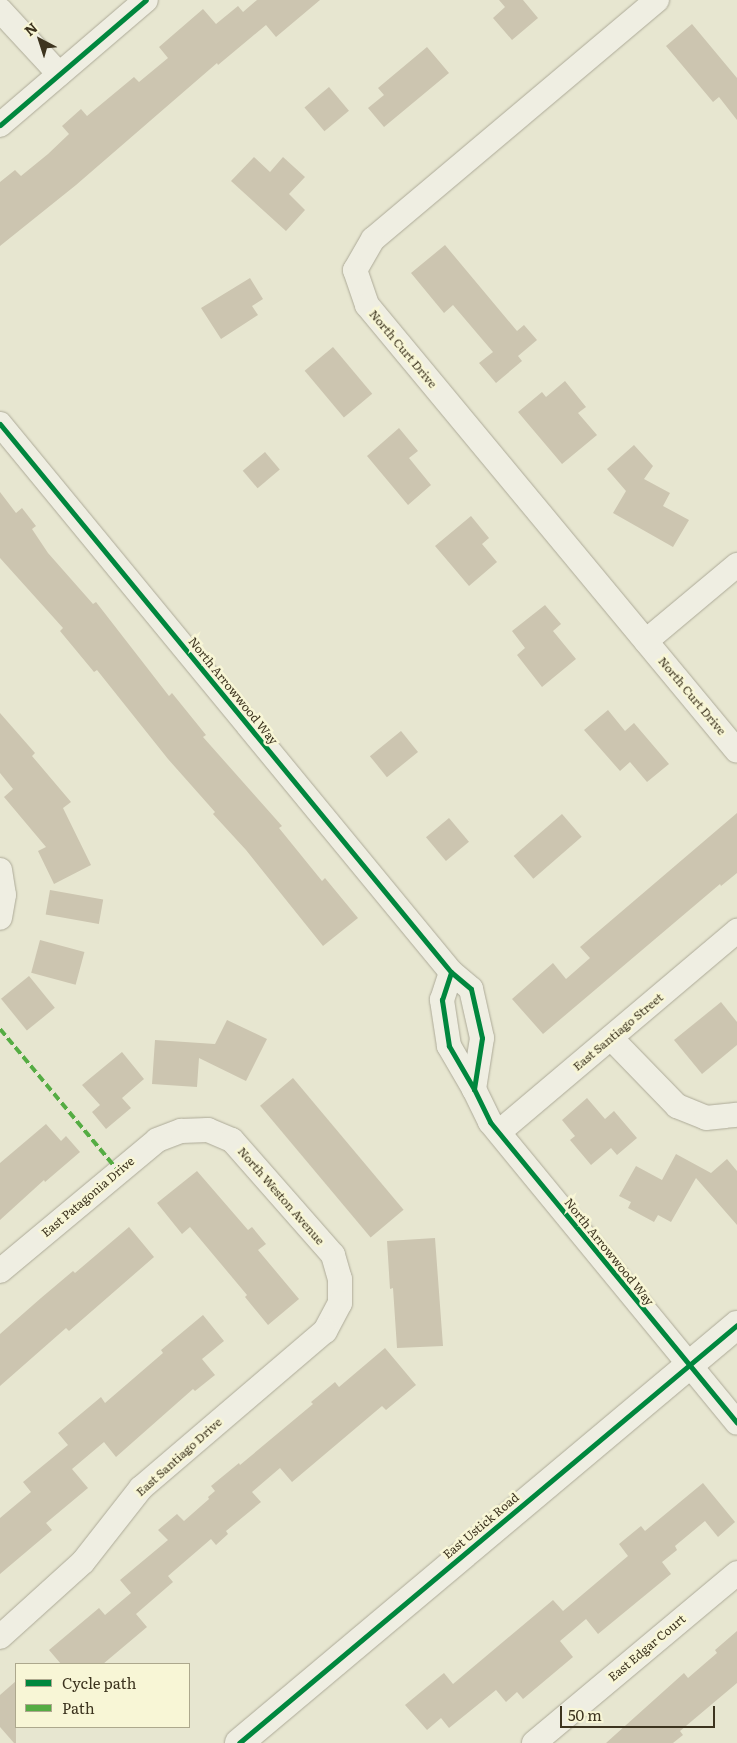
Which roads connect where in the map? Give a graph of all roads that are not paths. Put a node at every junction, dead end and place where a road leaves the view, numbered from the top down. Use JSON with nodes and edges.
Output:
{"nodes":[{"id":1,"x":146,"y":0,"type":"edge"},
{"id":2,"x":656,"y":0,"type":"edge"},
{"id":3,"x":0,"y":10,"type":"edge"},
{"id":4,"x":59,"y":74,"type":"junction"},
{"id":5,"x":0,"y":125,"type":"edge"},
{"id":6,"x":0,"y":424,"type":"edge"},
{"id":7,"x":737,"y":565,"type":"edge"},
{"id":8,"x":646,"y":641,"type":"junction"},
{"id":9,"x":737,"y":751,"type":"edge"},
{"id":10,"x":0,"y":870,"type":"edge"},
{"id":11,"x":0,"y":918,"type":"edge"},
{"id":12,"x":737,"y":931,"type":"edge"},
{"id":13,"x":451,"y":972,"type":"junction"},
{"id":14,"x":611,"y":1038,"type":"junction"},
{"id":15,"x":474,"y":1089,"type":"junction"},
{"id":16,"x":737,"y":1115,"type":"edge"},
{"id":17,"x":181,"y":1131,"type":"joint"},
{"id":18,"x":499,"y":1132,"type":"junction"},
{"id":19,"x":0,"y":1271,"type":"edge"},
{"id":20,"x":340,"y":1303,"type":"joint"},
{"id":21,"x":737,"y":1325,"type":"edge"},
{"id":22,"x":690,"y":1365,"type":"junction"},
{"id":23,"x":737,"y":1422,"type":"edge"},
{"id":24,"x":737,"y":1572,"type":"edge"},
{"id":25,"x":0,"y":1637,"type":"edge"},
{"id":26,"x":238,"y":1743,"type":"edge"},
{"id":27,"x":534,"y":1743,"type":"edge"}],
"edges":[{"from":1,"to":4,"type":"street"},
{"from":2,"to":8,"type":"street","name":"North Curt Drive"},
{"from":3,"to":4,"type":"street"},
{"from":4,"to":5,"type":"street"},
{"from":6,"to":13,"type":"street","name":"North Arrowwood Way"},
{"from":7,"to":8,"type":"street"},
{"from":8,"to":9,"type":"street","name":"North Curt Drive"},
{"from":10,"to":11,"type":"street"},
{"from":12,"to":14,"type":"street","name":"East Santiago Street"},
{"from":13,"to":15,"type":"street","name":"North Arrowwood Way"},
{"from":13,"to":15,"type":"street","name":"North Arrowwood Way"},
{"from":14,"to":16,"type":"street"},
{"from":14,"to":18,"type":"street","name":"East Santiago Street"},
{"from":15,"to":18,"type":"street","name":"North Arrowwood Way"},
{"from":17,"to":19,"type":"street","name":"East Patagonia Drive"},
{"from":17,"to":20,"type":"street","name":"North Weston Avenue"},
{"from":18,"to":22,"type":"street","name":"North Arrowwood Way"},
{"from":20,"to":25,"type":"street","name":"East Santiago Drive"},
{"from":21,"to":22,"type":"main road","name":"East Ustick Road"},
{"from":22,"to":23,"type":"street","name":"North Arrowwood Way"},
{"from":22,"to":26,"type":"main road","name":"East Ustick Road"},
{"from":24,"to":27,"type":"street","name":"East Edgar Court"}]}
